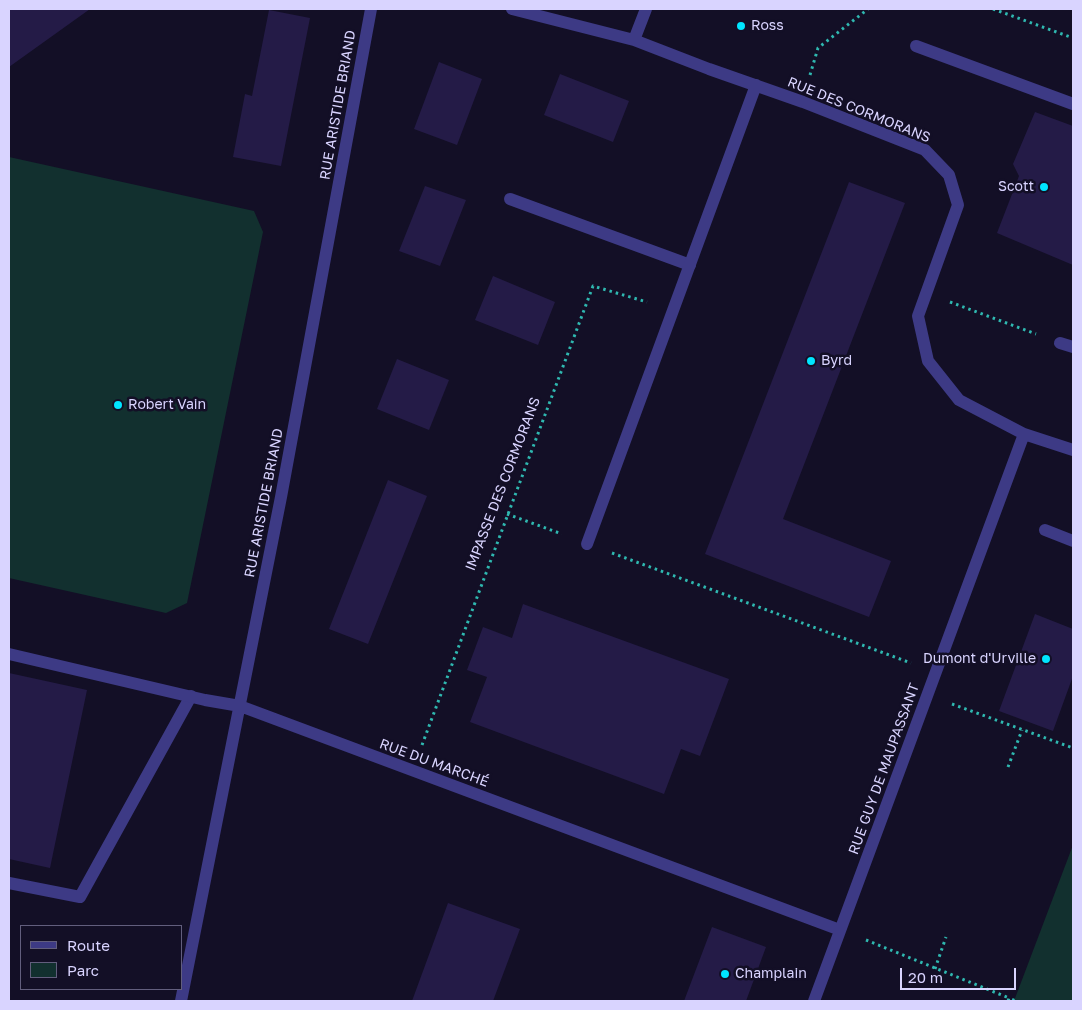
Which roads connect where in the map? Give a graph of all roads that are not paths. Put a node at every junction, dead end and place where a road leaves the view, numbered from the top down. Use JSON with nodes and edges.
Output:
{"nodes":[{"id":1,"x":371,"y":9,"type":"edge"},
{"id":2,"x":512,"y":9,"type":"edge"},
{"id":3,"x":646,"y":9,"type":"edge"},
{"id":4,"x":634,"y":40,"type":"junction"},
{"id":5,"x":916,"y":46,"type":"dead end"},
{"id":6,"x":756,"y":85,"type":"junction"},
{"id":7,"x":1073,"y":104,"type":"edge"},
{"id":8,"x":510,"y":200,"type":"dead end"},
{"id":9,"x":690,"y":265,"type":"junction"},
{"id":10,"x":1060,"y":343,"type":"road end"},
{"id":11,"x":1073,"y":347,"type":"edge"},
{"id":12,"x":1024,"y":434,"type":"junction"},
{"id":13,"x":1073,"y":450,"type":"edge"},
{"id":14,"x":1045,"y":530,"type":"dead end"},
{"id":15,"x":1073,"y":541,"type":"edge"},
{"id":16,"x":588,"y":544,"type":"road end"},
{"id":17,"x":9,"y":654,"type":"edge"},
{"id":18,"x":191,"y":696,"type":"junction"},
{"id":19,"x":240,"y":706,"type":"junction"},
{"id":20,"x":9,"y":883,"type":"edge"},
{"id":21,"x":840,"y":930,"type":"junction"},
{"id":22,"x":181,"y":1001,"type":"edge"},
{"id":23,"x":814,"y":1001,"type":"edge"}],
"edges":[{"from":1,"to":19,"type":"street","name":"RUE ARISTIDE BRIAND"},
{"from":2,"to":4,"type":"street","name":"RUE DES CORMORANS"},
{"from":3,"to":4,"type":"street"},
{"from":4,"to":6,"type":"street","name":"RUE DES CORMORANS"},
{"from":5,"to":7,"type":"street"},
{"from":6,"to":9,"type":"street"},
{"from":6,"to":12,"type":"street","name":"RUE DES CORMORANS"},
{"from":8,"to":9,"type":"street"},
{"from":9,"to":16,"type":"street"},
{"from":10,"to":11,"type":"street"},
{"from":12,"to":13,"type":"street","name":"RUE DES CORMORANS"},
{"from":12,"to":21,"type":"street","name":"RUE GUY DE MAUPASSANT"},
{"from":14,"to":15,"type":"street"},
{"from":17,"to":18,"type":"street","name":"RUE DU MARCHÉ"},
{"from":18,"to":19,"type":"street","name":"RUE DU MARCHÉ"},
{"from":18,"to":20,"type":"street"},
{"from":19,"to":21,"type":"street","name":"RUE DU MARCHÉ"},
{"from":19,"to":22,"type":"street","name":"RUE ARISTIDE BRIAND"},
{"from":21,"to":23,"type":"street","name":"RUE GUY DE MAUPASSANT"}]}
